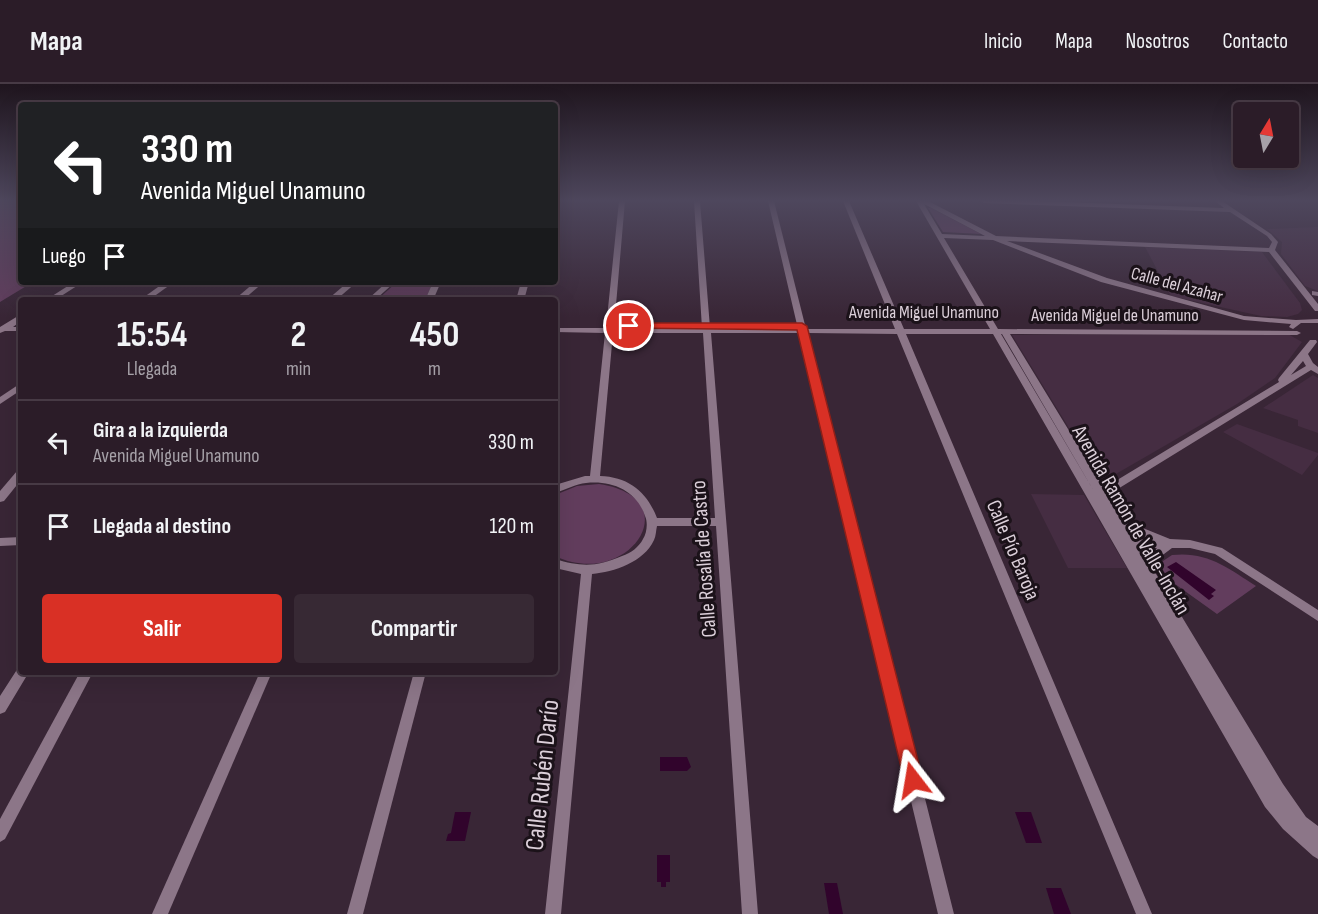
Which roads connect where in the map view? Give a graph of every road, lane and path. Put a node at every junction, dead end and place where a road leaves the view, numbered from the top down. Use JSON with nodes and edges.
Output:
{"nodes":[{"id":1,"x":618,"y":240,"type":"edge"},
{"id":2,"x":700,"y":240,"type":"edge"},
{"id":3,"x":780,"y":240,"type":"edge"},
{"id":4,"x":862,"y":240,"type":"edge"},
{"id":5,"x":941,"y":240,"type":"edge"},
{"id":6,"x":1000,"y":240,"type":"edge"},
{"id":7,"x":1036,"y":240,"type":"edge"},
{"id":8,"x":1273,"y":240,"type":"edge"},
{"id":9,"x":1271,"y":250,"type":"junction"},
{"id":10,"x":74,"y":285,"type":"edge"},
{"id":11,"x":166,"y":285,"type":"edge"},
{"id":12,"x":256,"y":285,"type":"edge"},
{"id":13,"x":349,"y":285,"type":"edge"},
{"id":14,"x":388,"y":285,"type":"edge"},
{"id":15,"x":1313,"y":295,"type":"edge"},
{"id":16,"x":55,"y":297,"type":"edge"},
{"id":17,"x":148,"y":297,"type":"edge"},
{"id":18,"x":242,"y":297,"type":"edge"},
{"id":19,"x":334,"y":297,"type":"edge"},
{"id":20,"x":374,"y":297,"type":"edge"},
{"id":21,"x":1318,"y":309,"type":"edge"},
{"id":22,"x":18,"y":320,"type":"edge"},
{"id":23,"x":1318,"y":321,"type":"edge"},
{"id":24,"x":558,"y":326,"type":"edge"},
{"id":25,"x":1298,"y":326,"type":"junction"},
{"id":26,"x":5,"y":328,"type":"edge"},
{"id":27,"x":609,"y":328,"type":"junction"},
{"id":28,"x":706,"y":328,"type":"junction"},
{"id":29,"x":802,"y":329,"type":"junction"},
{"id":30,"x":900,"y":329,"type":"junction"},
{"id":31,"x":558,"y":330,"type":"edge"},
{"id":32,"x":997,"y":330,"type":"junction"},
{"id":33,"x":1316,"y":342,"type":"edge"},
{"id":34,"x":1304,"y":354,"type":"junction"},
{"id":35,"x":1315,"y":369,"type":"edge"},
{"id":36,"x":18,"y":388,"type":"edge"},
{"id":37,"x":1270,"y":390,"type":"junction"},
{"id":38,"x":0,"y":401,"type":"edge"},
{"id":39,"x":18,"y":477,"type":"edge"},
{"id":40,"x":595,"y":479,"type":"junction"},
{"id":41,"x":558,"y":488,"type":"edge"},
{"id":42,"x":1098,"y":497,"type":"junction"},
{"id":43,"x":0,"y":498,"type":"edge"},
{"id":44,"x":653,"y":522,"type":"junction"},
{"id":45,"x":721,"y":522,"type":"junction"},
{"id":46,"x":1118,"y":522,"type":"junction"},
{"id":47,"x":18,"y":541,"type":"edge"},
{"id":48,"x":0,"y":542,"type":"edge"},
{"id":49,"x":1126,"y":543,"type":"junction"},
{"id":50,"x":1171,"y":543,"type":"junction"},
{"id":51,"x":558,"y":564,"type":"edge"},
{"id":52,"x":1147,"y":568,"type":"junction"},
{"id":53,"x":587,"y":570,"type":"junction"},
{"id":54,"x":1318,"y":616,"type":"edge"},
{"id":55,"x":21,"y":675,"type":"edge"},
{"id":56,"x":85,"y":675,"type":"edge"},
{"id":57,"x":265,"y":675,"type":"edge"},
{"id":58,"x":419,"y":675,"type":"edge"},
{"id":59,"x":0,"y":708,"type":"edge"},
{"id":60,"x":0,"y":834,"type":"edge"},
{"id":61,"x":1318,"y":836,"type":"edge"},
{"id":62,"x":1318,"y":851,"type":"edge"},
{"id":63,"x":160,"y":914,"type":"edge"},
{"id":64,"x":356,"y":914,"type":"edge"},
{"id":65,"x":553,"y":914,"type":"edge"},
{"id":66,"x":750,"y":914,"type":"edge"},
{"id":67,"x":946,"y":914,"type":"edge"},
{"id":68,"x":1144,"y":914,"type":"edge"}],
"edges":[{"from":1,"to":27,"type":"street"},
{"from":2,"to":28,"type":"street","name":"Calle Rosalía de Castro"},
{"from":3,"to":29,"type":"street"},
{"from":4,"to":30,"type":"street","name":"Calle Pío Baroja"},
{"from":5,"to":32,"type":"street","name":"Avenida Ramón de Valle-Inclán"},
{"from":6,"to":25,"type":"street","name":"Calle del Azahar"},
{"from":7,"to":9,"type":"street"},
{"from":8,"to":9,"type":"street"},
{"from":9,"to":15,"type":"street"},
{"from":10,"to":16,"type":"street"},
{"from":11,"to":17,"type":"street"},
{"from":12,"to":18,"type":"street"},
{"from":13,"to":19,"type":"street"},
{"from":14,"to":20,"type":"street"},
{"from":15,"to":21,"type":"street"},
{"from":15,"to":25,"type":"street"},
{"from":22,"to":26,"type":"street"},
{"from":23,"to":25,"type":"street"},
{"from":24,"to":27,"type":"street","name":"Avenida Miguel Unamuno"},
{"from":25,"to":32,"type":"street","name":"Avenida Miguel de Unamuno"},
{"from":25,"to":33,"type":"street"},
{"from":27,"to":28,"type":"street","name":"Avenida Miguel Unamuno"},
{"from":27,"to":31,"type":"street","name":"Avenida Miguel Unamuno"},
{"from":27,"to":40,"type":"street"},
{"from":28,"to":29,"type":"street","name":"Avenida Miguel Unamuno"},
{"from":28,"to":45,"type":"street","name":"Calle Rosalía de Castro"},
{"from":29,"to":30,"type":"street","name":"Avenida Miguel Unamuno"},
{"from":29,"to":67,"type":"street"},
{"from":30,"to":32,"type":"street","name":"Avenida Miguel Unamuno"},
{"from":30,"to":68,"type":"street","name":"Calle Pío Baroja"},
{"from":32,"to":42,"type":"street","name":"Avenida Ramón de Valle-Inclán"},
{"from":33,"to":34,"type":"street"},
{"from":34,"to":35,"type":"street"},
{"from":34,"to":37,"type":"street"},
{"from":35,"to":37,"type":"street"},
{"from":36,"to":38,"type":"street"},
{"from":37,"to":42,"type":"street"},
{"from":39,"to":43,"type":"street"},
{"from":40,"to":41,"type":"street"},
{"from":40,"to":44,"type":"street"},
{"from":42,"to":46,"type":"street","name":"Avenida Ramón de Valle-Inclán"},
{"from":42,"to":49,"type":"street","name":"Avenida Ramón de Valle-Inclán"},
{"from":44,"to":45,"type":"street"},
{"from":44,"to":53,"type":"street"},
{"from":45,"to":66,"type":"street","name":"Calle Rosalía de Castro"},
{"from":46,"to":49,"type":"street","name":"Avenida Ramón de Valle-Inclán"},
{"from":46,"to":50,"type":"street"},
{"from":47,"to":48,"type":"street"},
{"from":49,"to":50,"type":"street"},
{"from":49,"to":52,"type":"street","name":"Avenida Ramón de Valle-Inclán"},
{"from":49,"to":62,"type":"street","name":"Avenida Ramón de Valle-Inclán"},
{"from":50,"to":52,"type":"street"},
{"from":50,"to":54,"type":"street"},
{"from":51,"to":53,"type":"street"},
{"from":52,"to":61,"type":"street","name":"Avenida Ramón de Valle-Inclán"},
{"from":53,"to":65,"type":"street","name":"Calle Rubén Darío"},
{"from":55,"to":59,"type":"street"},
{"from":56,"to":60,"type":"street"},
{"from":57,"to":63,"type":"street"},
{"from":58,"to":64,"type":"street"}]}
